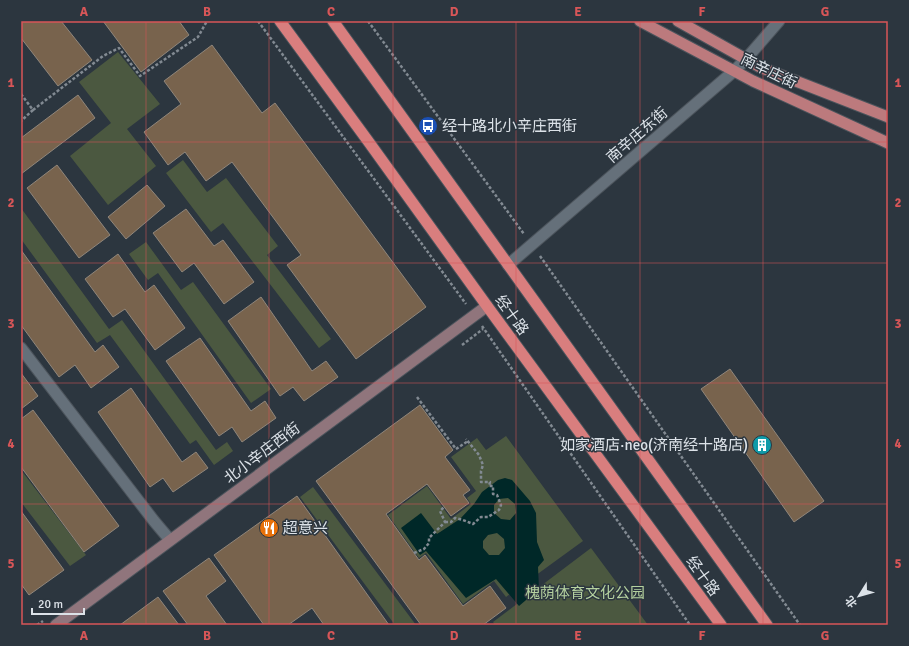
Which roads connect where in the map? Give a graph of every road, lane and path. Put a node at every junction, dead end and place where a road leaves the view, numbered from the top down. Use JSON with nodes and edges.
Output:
{"nodes":[{"id":1,"x":207,"y":21,"type":"edge"},
{"id":2,"x":280,"y":21,"type":"edge"},
{"id":3,"x":333,"y":21,"type":"edge"},
{"id":4,"x":368,"y":21,"type":"edge"},
{"id":5,"x":640,"y":21,"type":"edge"},
{"id":6,"x":678,"y":21,"type":"edge"},
{"id":7,"x":779,"y":21,"type":"edge"},
{"id":8,"x":746,"y":59,"type":"junction"},
{"id":9,"x":734,"y":71,"type":"junction"},
{"id":10,"x":21,"y":94,"type":"edge"},
{"id":11,"x":34,"y":110,"type":"junction"},
{"id":12,"x":888,"y":117,"type":"edge"},
{"id":13,"x":21,"y":121,"type":"edge"},
{"id":14,"x":888,"y":142,"type":"edge"},
{"id":15,"x":532,"y":245,"type":"junction"},
{"id":16,"x":508,"y":265,"type":"junction"},
{"id":17,"x":486,"y":306,"type":"junction"},
{"id":18,"x":21,"y":348,"type":"edge"},
{"id":19,"x":417,"y":397,"type":"dead end"},
{"id":20,"x":444,"y":507,"type":"dead end"},
{"id":21,"x":446,"y":522,"type":"junction"},
{"id":22,"x":170,"y":540,"type":"junction"},
{"id":23,"x":416,"y":552,"type":"dead end"},
{"id":24,"x":56,"y":625,"type":"edge"},
{"id":25,"x":721,"y":625,"type":"edge"},
{"id":26,"x":767,"y":625,"type":"edge"},
{"id":27,"x":800,"y":625,"type":"edge"}],
"edges":[{"from":1,"to":11,"type":"path"},
{"from":2,"to":17,"type":"highway","name":"经十路"},
{"from":3,"to":16,"type":"highway","name":"经十路"},
{"from":4,"to":15,"type":"path"},
{"from":5,"to":9,"type":"main road","name":"南辛庄街"},
{"from":6,"to":8,"type":"main road","name":"南辛庄街"},
{"from":7,"to":8,"type":"street","name":"南辛庄东街"},
{"from":8,"to":9,"type":"street","name":"南辛庄东街"},
{"from":8,"to":12,"type":"main road","name":"南辛庄街"},
{"from":9,"to":14,"type":"main road","name":"南辛庄街"},
{"from":9,"to":15,"type":"street","name":"南辛庄东街"},
{"from":10,"to":11,"type":"path"},
{"from":11,"to":13,"type":"path"},
{"from":15,"to":16,"type":"street","name":"南辛庄东街"},
{"from":15,"to":27,"type":"path"},
{"from":16,"to":26,"type":"highway","name":"经十路"},
{"from":17,"to":22,"type":"main road","name":"北小辛庄西街"},
{"from":17,"to":25,"type":"highway","name":"经十路"},
{"from":18,"to":22,"type":"street"},
{"from":19,"to":21,"type":"path"},
{"from":20,"to":21,"type":"path"},
{"from":21,"to":23,"type":"path"},
{"from":22,"to":24,"type":"main road","name":"北小辛庄西街"}]}
